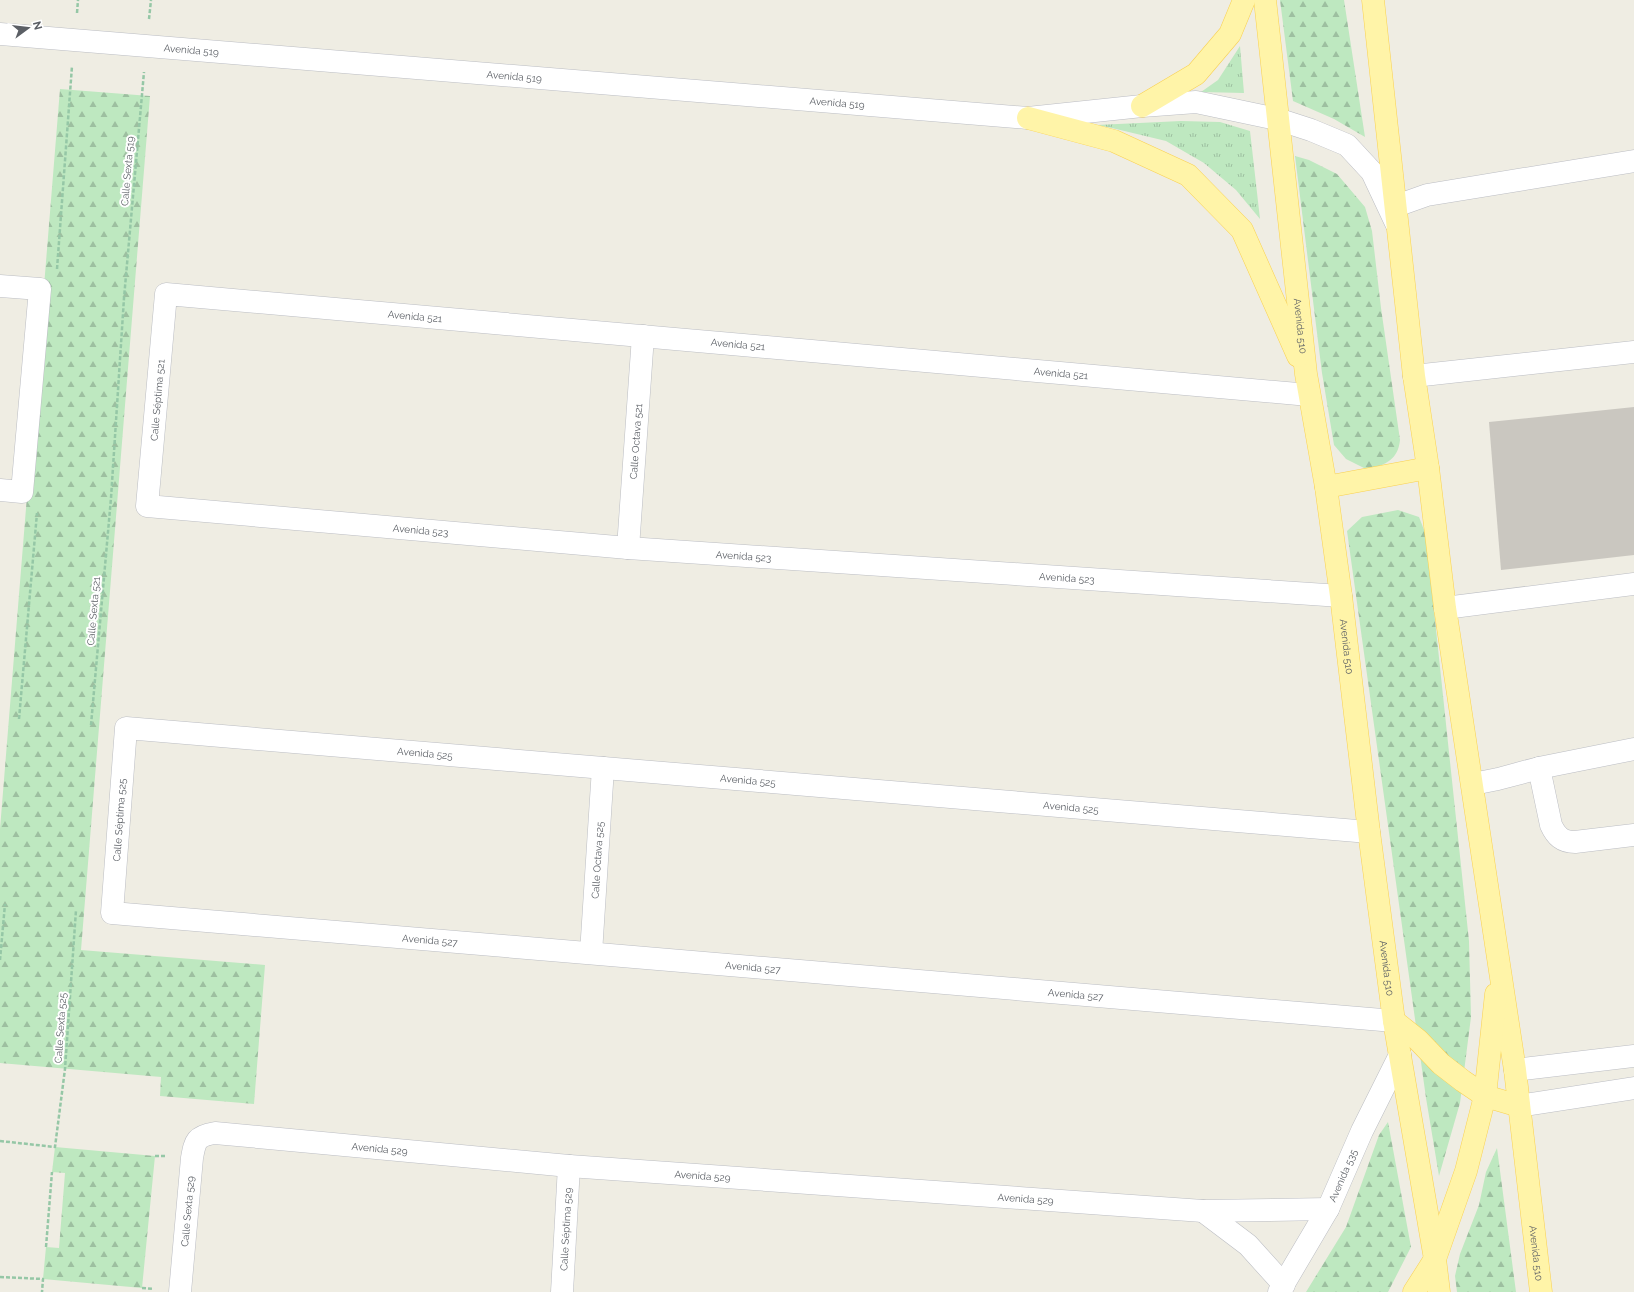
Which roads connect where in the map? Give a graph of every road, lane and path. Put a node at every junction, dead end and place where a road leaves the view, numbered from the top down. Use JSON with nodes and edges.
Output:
{"nodes":[{"id":1,"x":1244,"y":0,"type":"edge"},
{"id":2,"x":1265,"y":0,"type":"edge"},
{"id":3,"x":1373,"y":0,"type":"edge"},
{"id":4,"x":0,"y":34,"type":"edge"},
{"id":5,"x":74,"y":39,"type":"junction"},
{"id":6,"x":147,"y":46,"type":"junction"},
{"id":7,"x":1142,"y":106,"type":"junction"},
{"id":8,"x":1028,"y":118,"type":"junction"},
{"id":9,"x":1277,"y":119,"type":"junction"},
{"id":10,"x":1634,"y":161,"type":"edge"},
{"id":11,"x":1397,"y":216,"type":"junction"},
{"id":12,"x":56,"y":276,"type":"dead end"},
{"id":13,"x":0,"y":286,"type":"edge"},
{"id":14,"x":166,"y":294,"type":"joint"},
{"id":15,"x":643,"y":336,"type":"junction"},
{"id":16,"x":1634,"y":352,"type":"edge"},
{"id":17,"x":1414,"y":376,"type":"junction"},
{"id":18,"x":1308,"y":384,"type":"junction"},
{"id":19,"x":1428,"y":468,"type":"junction"},
{"id":20,"x":1326,"y":487,"type":"junction"},
{"id":21,"x":0,"y":490,"type":"edge"},
{"id":22,"x":111,"y":498,"type":"joint"},
{"id":23,"x":147,"y":506,"type":"joint"},
{"id":24,"x":37,"y":510,"type":"dead end"},
{"id":25,"x":628,"y":548,"type":"junction"},
{"id":26,"x":1634,"y":584,"type":"edge"},
{"id":27,"x":1341,"y":596,"type":"junction"},
{"id":28,"x":1445,"y":608,"type":"junction"},
{"id":29,"x":19,"y":719,"type":"dead end"},
{"id":30,"x":91,"y":725,"type":"dead end"},
{"id":31,"x":126,"y":728,"type":"joint"},
{"id":32,"x":1634,"y":749,"type":"edge"},
{"id":33,"x":603,"y":768,"type":"junction"},
{"id":34,"x":1540,"y":768,"type":"junction"},
{"id":35,"x":1473,"y":784,"type":"junction"},
{"id":36,"x":1369,"y":832,"type":"junction"},
{"id":37,"x":1634,"y":835,"type":"edge"},
{"id":38,"x":5,"y":904,"type":"dead end"},
{"id":39,"x":76,"y":910,"type":"dead end"},
{"id":40,"x":112,"y":913,"type":"joint"},
{"id":41,"x":591,"y":953,"type":"junction"},
{"id":42,"x":0,"y":960,"type":"edge"},
{"id":43,"x":1499,"y":962,"type":"junction"},
{"id":44,"x":1394,"y":1021,"type":"junction"},
{"id":45,"x":1400,"y":1055,"type":"junction"},
{"id":46,"x":1634,"y":1056,"type":"edge"},
{"id":47,"x":1515,"y":1070,"type":"junction"},
{"id":48,"x":1634,"y":1088,"type":"edge"},
{"id":49,"x":1485,"y":1096,"type":"junction"},
{"id":50,"x":1519,"y":1106,"type":"junction"},
{"id":51,"x":203,"y":1134,"type":"joint"},
{"id":52,"x":0,"y":1141,"type":"edge"},
{"id":53,"x":569,"y":1166,"type":"junction"},
{"id":54,"x":52,"y":1172,"type":"dead end"},
{"id":55,"x":1328,"y":1209,"type":"junction"},
{"id":56,"x":1203,"y":1211,"type":"junction"},
{"id":57,"x":46,"y":1247,"type":"dead end"},
{"id":58,"x":1435,"y":1259,"type":"junction"},
{"id":59,"x":0,"y":1277,"type":"edge"},
{"id":60,"x":1281,"y":1288,"type":"edge"},
{"id":61,"x":42,"y":1292,"type":"edge"},
{"id":62,"x":180,"y":1292,"type":"edge"},
{"id":63,"x":562,"y":1292,"type":"edge"},
{"id":64,"x":1414,"y":1292,"type":"edge"},
{"id":65,"x":1439,"y":1292,"type":"edge"},
{"id":66,"x":1541,"y":1292,"type":"edge"}],
"edges":[{"from":1,"to":7,"type":"main road"},
{"from":2,"to":9,"type":"main road","name":"Avenida 510"},
{"from":3,"to":11,"type":"main road","name":"Avenida 510"},
{"from":4,"to":5,"type":"street","name":"Avenida 519"},
{"from":5,"to":6,"type":"street","name":"Avenida 519"},
{"from":5,"to":12,"type":"path"},
{"from":6,"to":8,"type":"street","name":"Avenida 519"},
{"from":6,"to":22,"type":"path","name":"Calle Sexta 519"},
{"from":7,"to":8,"type":"street","name":"Avenida 519"},
{"from":7,"to":9,"type":"street","name":"Avenida 519"},
{"from":8,"to":18,"type":"main road"},
{"from":9,"to":11,"type":"street","name":"Avenida 519"},
{"from":9,"to":18,"type":"main road","name":"Avenida 510"},
{"from":10,"to":11,"type":"street"},
{"from":11,"to":17,"type":"main road","name":"Avenida 510"},
{"from":13,"to":21,"type":"street"},
{"from":14,"to":15,"type":"street","name":"Avenida 521"},
{"from":14,"to":23,"type":"street","name":"Calle Séptima 521"},
{"from":15,"to":18,"type":"street","name":"Avenida 521"},
{"from":15,"to":25,"type":"street","name":"Calle Octava 521"},
{"from":16,"to":17,"type":"street"},
{"from":17,"to":19,"type":"main road","name":"Avenida 510"},
{"from":18,"to":20,"type":"main road","name":"Avenida 510"},
{"from":19,"to":20,"type":"main road"},
{"from":19,"to":28,"type":"main road","name":"Avenida 510"},
{"from":20,"to":27,"type":"main road","name":"Avenida 510"},
{"from":22,"to":30,"type":"path","name":"Calle Sexta 521"},
{"from":23,"to":25,"type":"street","name":"Avenida 523"},
{"from":24,"to":29,"type":"path"},
{"from":25,"to":27,"type":"street","name":"Avenida 523"},
{"from":26,"to":28,"type":"street"},
{"from":27,"to":36,"type":"main road","name":"Avenida 510"},
{"from":28,"to":35,"type":"main road","name":"Avenida 510"},
{"from":31,"to":33,"type":"street","name":"Avenida 525"},
{"from":31,"to":40,"type":"street","name":"Calle Séptima 525"},
{"from":32,"to":34,"type":"street"},
{"from":33,"to":36,"type":"street","name":"Avenida 525"},
{"from":33,"to":41,"type":"street","name":"Calle Octava 525"},
{"from":34,"to":35,"type":"street"},
{"from":34,"to":37,"type":"street"},
{"from":35,"to":43,"type":"main road","name":"Avenida 510"},
{"from":36,"to":44,"type":"main road","name":"Avenida 510"},
{"from":38,"to":42,"type":"path"},
{"from":39,"to":52,"type":"path","name":"Calle Sexta 525"},
{"from":40,"to":41,"type":"street","name":"Avenida 527"},
{"from":41,"to":44,"type":"street","name":"Avenida 527"},
{"from":43,"to":47,"type":"main road","name":"Avenida 510"},
{"from":43,"to":49,"type":"main road"},
{"from":44,"to":45,"type":"main road","name":"Avenida 510"},
{"from":44,"to":49,"type":"main road"},
{"from":45,"to":55,"type":"street","name":"Avenida 535"},
{"from":45,"to":58,"type":"main road","name":"Avenida 510"},
{"from":46,"to":47,"type":"street"},
{"from":47,"to":50,"type":"main road","name":"Avenida 510"},
{"from":48,"to":50,"type":"street"},
{"from":49,"to":50,"type":"main road"},
{"from":49,"to":58,"type":"main road"},
{"from":50,"to":66,"type":"main road","name":"Avenida 510"},
{"from":51,"to":53,"type":"street","name":"Avenida 529"},
{"from":51,"to":62,"type":"street","name":"Calle Sexta 529"},
{"from":53,"to":56,"type":"street","name":"Avenida 529"},
{"from":53,"to":63,"type":"street","name":"Calle Séptima 529"},
{"from":54,"to":57,"type":"path"},
{"from":55,"to":56,"type":"street","name":"Avenida 529"},
{"from":55,"to":60,"type":"street","name":"Avenida 535"},
{"from":56,"to":60,"type":"street"},
{"from":58,"to":64,"type":"main road"},
{"from":58,"to":65,"type":"main road","name":"Avenida 510"},
{"from":59,"to":61,"type":"path"}]}
